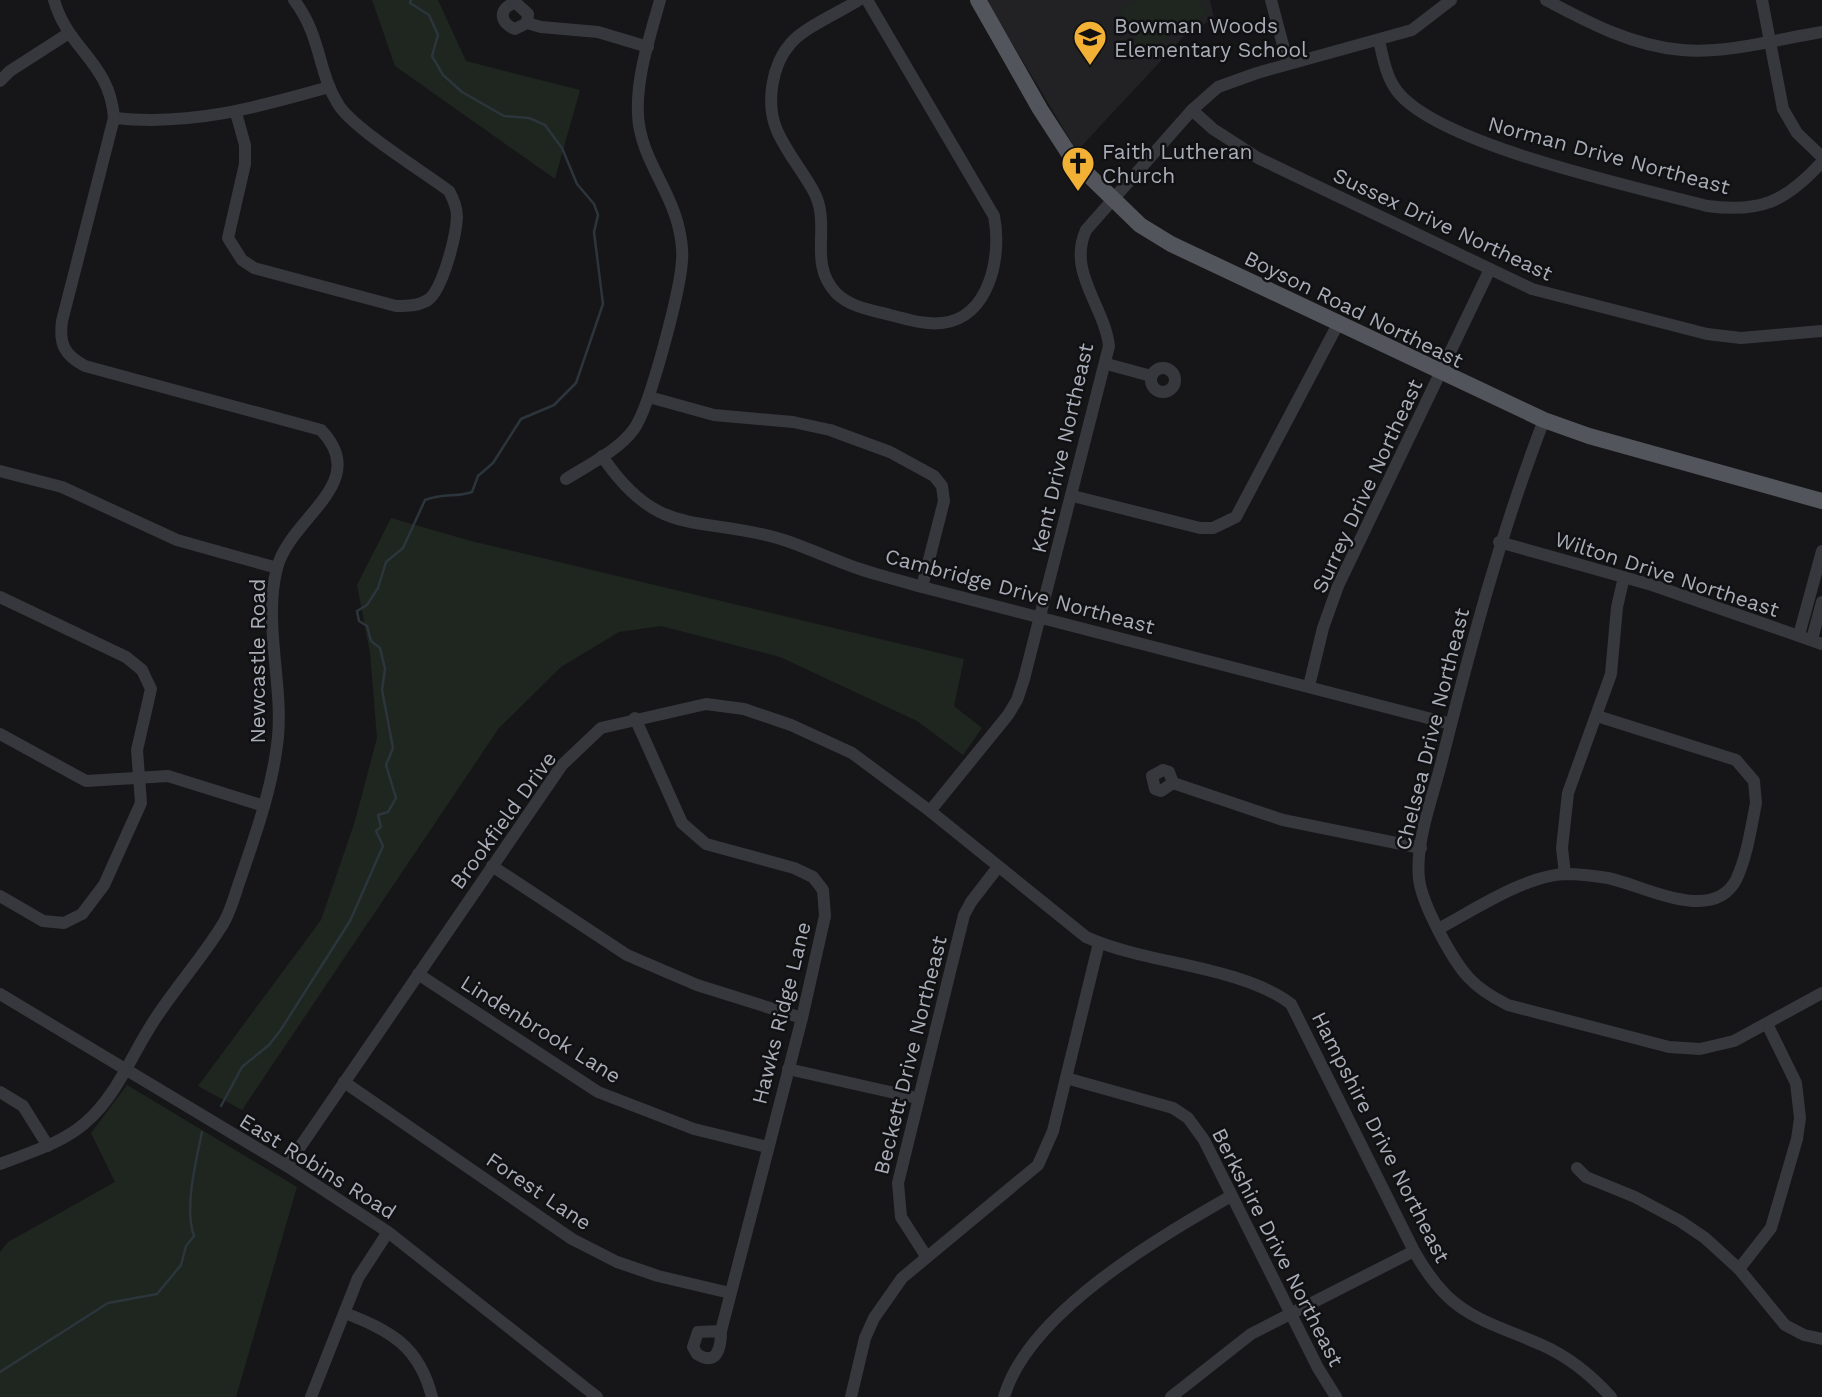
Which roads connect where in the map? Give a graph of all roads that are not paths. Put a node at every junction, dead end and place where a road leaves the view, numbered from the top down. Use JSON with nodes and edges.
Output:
{"nodes":[{"id":1,"x":54,"y":0,"type":"edge"},
{"id":2,"x":294,"y":0,"type":"edge"},
{"id":3,"x":660,"y":0,"type":"edge"},
{"id":4,"x":859,"y":0,"type":"edge"},
{"id":5,"x":867,"y":0,"type":"edge"},
{"id":6,"x":978,"y":0,"type":"edge"},
{"id":7,"x":1271,"y":0,"type":"edge"},
{"id":8,"x":1451,"y":0,"type":"edge"},
{"id":9,"x":1546,"y":0,"type":"edge"},
{"id":10,"x":1762,"y":0,"type":"edge"},
{"id":11,"x":527,"y":23,"type":"dead end"},
{"id":12,"x":1822,"y":32,"type":"edge"},
{"id":13,"x":69,"y":33,"type":"junction"},
{"id":14,"x":1770,"y":40,"type":"junction"},
{"id":15,"x":1379,"y":41,"type":"junction"},
{"id":16,"x":648,"y":47,"type":"junction"},
{"id":17,"x":1288,"y":64,"type":"junction"},
{"id":18,"x":0,"y":81,"type":"edge"},
{"id":19,"x":329,"y":87,"type":"junction"},
{"id":20,"x":1192,"y":110,"type":"junction"},
{"id":21,"x":236,"y":113,"type":"junction"},
{"id":22,"x":114,"y":118,"type":"junction"},
{"id":23,"x":1822,"y":160,"type":"edge"},
{"id":24,"x":1111,"y":200,"type":"junction"},
{"id":25,"x":1490,"y":270,"type":"junction"},
{"id":26,"x":1338,"y":324,"type":"junction"},
{"id":27,"x":1822,"y":331,"type":"edge"},
{"id":28,"x":1107,"y":364,"type":"junction"},
{"id":29,"x":1441,"y":374,"type":"junction"},
{"id":30,"x":1151,"y":376,"type":"dead end"},
{"id":31,"x":649,"y":397,"type":"junction"},
{"id":32,"x":1544,"y":420,"type":"junction"},
{"id":33,"x":602,"y":456,"type":"junction"},
{"id":34,"x":0,"y":471,"type":"edge"},
{"id":35,"x":566,"y":480,"type":"dead end"},
{"id":36,"x":1073,"y":496,"type":"junction"},
{"id":37,"x":1822,"y":501,"type":"edge"},
{"id":38,"x":1499,"y":542,"type":"junction"},
{"id":39,"x":1822,"y":551,"type":"edge"},
{"id":40,"x":277,"y":568,"type":"junction"},
{"id":41,"x":1624,"y":577,"type":"junction"},
{"id":42,"x":922,"y":586,"type":"junction"},
{"id":43,"x":0,"y":597,"type":"edge"},
{"id":44,"x":1822,"y":602,"type":"edge"},
{"id":45,"x":1040,"y":617,"type":"junction"},
{"id":46,"x":1799,"y":635,"type":"junction"},
{"id":47,"x":1817,"y":642,"type":"edge"},
{"id":48,"x":1309,"y":686,"type":"junction"},
{"id":49,"x":1597,"y":716,"type":"junction"},
{"id":50,"x":635,"y":718,"type":"junction"},
{"id":51,"x":1451,"y":724,"type":"junction"},
{"id":52,"x":0,"y":734,"type":"edge"},
{"id":53,"x":140,"y":777,"type":"junction"},
{"id":54,"x":1173,"y":783,"type":"dead end"},
{"id":55,"x":264,"y":806,"type":"junction"},
{"id":56,"x":930,"y":811,"type":"junction"},
{"id":57,"x":1421,"y":848,"type":"junction"},
{"id":58,"x":492,"y":866,"type":"junction"},
{"id":59,"x":998,"y":867,"type":"junction"},
{"id":60,"x":1565,"y":874,"type":"junction"},
{"id":61,"x":0,"y":896,"type":"edge"},
{"id":62,"x":1440,"y":928,"type":"junction"},
{"id":63,"x":1099,"y":943,"type":"junction"},
{"id":64,"x":418,"y":974,"type":"junction"},
{"id":65,"x":0,"y":993,"type":"edge"},
{"id":66,"x":1822,"y":993,"type":"edge"},
{"id":67,"x":802,"y":1018,"type":"junction"},
{"id":68,"x":1768,"y":1026,"type":"junction"},
{"id":69,"x":125,"y":1069,"type":"junction"},
{"id":70,"x":788,"y":1069,"type":"junction"},
{"id":71,"x":1066,"y":1078,"type":"junction"},
{"id":72,"x":344,"y":1083,"type":"junction"},
{"id":73,"x":0,"y":1092,"type":"edge"},
{"id":74,"x":918,"y":1098,"type":"junction"},
{"id":75,"x":48,"y":1146,"type":"junction"},
{"id":76,"x":767,"y":1147,"type":"junction"},
{"id":77,"x":0,"y":1164,"type":"edge"},
{"id":78,"x":287,"y":1166,"type":"junction"},
{"id":79,"x":1577,"y":1168,"type":"dead end"},
{"id":80,"x":1231,"y":1196,"type":"junction"},
{"id":81,"x":388,"y":1233,"type":"junction"},
{"id":82,"x":1413,"y":1251,"type":"junction"},
{"id":83,"x":926,"y":1256,"type":"junction"},
{"id":84,"x":1738,"y":1269,"type":"junction"},
{"id":85,"x":730,"y":1293,"type":"junction"},
{"id":86,"x":1291,"y":1312,"type":"junction"},
{"id":87,"x":345,"y":1313,"type":"junction"},
{"id":88,"x":721,"y":1331,"type":"dead end"},
{"id":89,"x":1822,"y":1339,"type":"edge"},
{"id":90,"x":311,"y":1397,"type":"edge"},
{"id":91,"x":432,"y":1397,"type":"edge"},
{"id":92,"x":597,"y":1397,"type":"edge"},
{"id":93,"x":852,"y":1397,"type":"edge"},
{"id":94,"x":1003,"y":1397,"type":"edge"},
{"id":95,"x":1171,"y":1397,"type":"edge"},
{"id":96,"x":1336,"y":1397,"type":"edge"},
{"id":97,"x":1611,"y":1397,"type":"edge"}],
"edges":[{"from":1,"to":13,"type":"street","name":"Newcastle Road"},
{"from":2,"to":19,"type":"street"},
{"from":3,"to":16,"type":"street"},
{"from":4,"to":5,"type":"street"},
{"from":6,"to":24,"type":"main road","name":"Boyson Road Northeast"},
{"from":7,"to":17,"type":"street"},
{"from":8,"to":15,"type":"street","name":"Kent Drive Northeast"},
{"from":9,"to":14,"type":"street"},
{"from":10,"to":14,"type":"street"},
{"from":11,"to":16,"type":"street"},
{"from":12,"to":14,"type":"street"},
{"from":13,"to":18,"type":"street"},
{"from":13,"to":22,"type":"street","name":"Newcastle Road"},
{"from":14,"to":23,"type":"street"},
{"from":15,"to":17,"type":"street","name":"Kent Drive Northeast"},
{"from":15,"to":23,"type":"street","name":"Norman Drive Northeast"},
{"from":16,"to":31,"type":"street"},
{"from":17,"to":20,"type":"street","name":"Kent Drive Northeast"},
{"from":19,"to":21,"type":"street"},
{"from":19,"to":21,"type":"street"},
{"from":20,"to":24,"type":"street","name":"Kent Drive Northeast"},
{"from":20,"to":25,"type":"street","name":"Sussex Drive Northeast"},
{"from":21,"to":22,"type":"street"},
{"from":22,"to":40,"type":"street","name":"Newcastle Road"},
{"from":24,"to":26,"type":"main road","name":"Boyson Road Northeast"},
{"from":24,"to":28,"type":"street","name":"Kent Drive Northeast"},
{"from":25,"to":27,"type":"street","name":"Sussex Drive Northeast"},
{"from":25,"to":29,"type":"street","name":"Surrey Drive Northeast"},
{"from":26,"to":29,"type":"main road","name":"Boyson Road Northeast"},
{"from":26,"to":36,"type":"street"},
{"from":28,"to":30,"type":"street"},
{"from":28,"to":36,"type":"street","name":"Kent Drive Northeast"},
{"from":29,"to":32,"type":"main road","name":"Boyson Road Northeast"},
{"from":29,"to":48,"type":"street","name":"Surrey Drive Northeast"},
{"from":31,"to":33,"type":"street"},
{"from":31,"to":42,"type":"street"},
{"from":32,"to":37,"type":"main road","name":"Boyson Road Northeast"},
{"from":32,"to":38,"type":"street","name":"Chelsea Drive Northeast"},
{"from":33,"to":35,"type":"street"},
{"from":33,"to":42,"type":"street","name":"Cambridge Drive Northeast"},
{"from":34,"to":40,"type":"street"},
{"from":36,"to":45,"type":"street","name":"Kent Drive Northeast"},
{"from":38,"to":41,"type":"street","name":"Wilton Drive Northeast"},
{"from":38,"to":51,"type":"street","name":"Chelsea Drive Northeast"},
{"from":39,"to":46,"type":"street"},
{"from":40,"to":55,"type":"street","name":"Newcastle Road"},
{"from":41,"to":46,"type":"street","name":"Wilton Drive Northeast"},
{"from":41,"to":49,"type":"street"},
{"from":42,"to":45,"type":"street","name":"Cambridge Drive Northeast"},
{"from":43,"to":53,"type":"street"},
{"from":44,"to":47,"type":"street"},
{"from":45,"to":48,"type":"street","name":"Cambridge Drive Northeast"},
{"from":45,"to":56,"type":"street","name":"Kent Drive Northeast"},
{"from":46,"to":47,"type":"street","name":"Wilton Drive Northeast"},
{"from":48,"to":51,"type":"street","name":"Cambridge Drive Northeast"},
{"from":49,"to":60,"type":"street"},
{"from":49,"to":60,"type":"street"},
{"from":50,"to":56,"type":"street","name":"Brookfield Drive"},
{"from":50,"to":58,"type":"street","name":"Brookfield Drive"},
{"from":50,"to":67,"type":"street","name":"Hawks Ridge Lane"},
{"from":51,"to":57,"type":"street","name":"Chelsea Drive Northeast"},
{"from":52,"to":53,"type":"street"},
{"from":53,"to":55,"type":"street"},
{"from":53,"to":61,"type":"street"},
{"from":54,"to":57,"type":"street"},
{"from":55,"to":69,"type":"street","name":"Newcastle Road"},
{"from":56,"to":59,"type":"street","name":"Hampshire Drive Northeast"},
{"from":57,"to":62,"type":"street","name":"Chelsea Drive Northeast"},
{"from":58,"to":64,"type":"street","name":"Brookfield Drive"},
{"from":58,"to":67,"type":"street"},
{"from":59,"to":63,"type":"street","name":"Hampshire Drive Northeast"},
{"from":59,"to":74,"type":"street","name":"Beckett Drive Northeast"},
{"from":60,"to":62,"type":"street"},
{"from":62,"to":68,"type":"street","name":"Chelsea Drive Northeast"},
{"from":63,"to":71,"type":"street"},
{"from":63,"to":82,"type":"street","name":"Hampshire Drive Northeast"},
{"from":64,"to":72,"type":"street","name":"Brookfield Drive"},
{"from":64,"to":76,"type":"street","name":"Lindenbrook Lane"},
{"from":65,"to":69,"type":"street","name":"East Robins Road"},
{"from":66,"to":68,"type":"street"},
{"from":67,"to":70,"type":"street","name":"Hawks Ridge Lane"},
{"from":68,"to":84,"type":"street"},
{"from":69,"to":75,"type":"street","name":"Newcastle Road"},
{"from":69,"to":78,"type":"street","name":"East Robins Road"},
{"from":70,"to":74,"type":"street"},
{"from":70,"to":76,"type":"street","name":"Hawks Ridge Lane"},
{"from":71,"to":80,"type":"street","name":"Berkshire Drive Northeast"},
{"from":71,"to":83,"type":"street"},
{"from":72,"to":78,"type":"street","name":"Brookfield Drive"},
{"from":72,"to":85,"type":"street","name":"Forest Lane"},
{"from":73,"to":75,"type":"street"},
{"from":74,"to":83,"type":"street","name":"Beckett Drive Northeast"},
{"from":75,"to":77,"type":"street","name":"Newcastle Road"},
{"from":76,"to":85,"type":"street","name":"Hawks Ridge Lane"},
{"from":78,"to":81,"type":"street","name":"East Robins Road"},
{"from":79,"to":84,"type":"street"},
{"from":80,"to":86,"type":"street","name":"Berkshire Drive Northeast"},
{"from":80,"to":94,"type":"street"},
{"from":81,"to":87,"type":"street"},
{"from":81,"to":92,"type":"street","name":"East Robins Road"},
{"from":82,"to":86,"type":"street"},
{"from":82,"to":97,"type":"street","name":"Hampshire Drive Northeast"},
{"from":83,"to":93,"type":"street"},
{"from":84,"to":89,"type":"street"},
{"from":85,"to":88,"type":"street","name":"Hawks Ridge Lane"},
{"from":86,"to":95,"type":"street"},
{"from":86,"to":96,"type":"street","name":"Berkshire Drive Northeast"},
{"from":87,"to":90,"type":"street"},
{"from":87,"to":91,"type":"street"}]}
